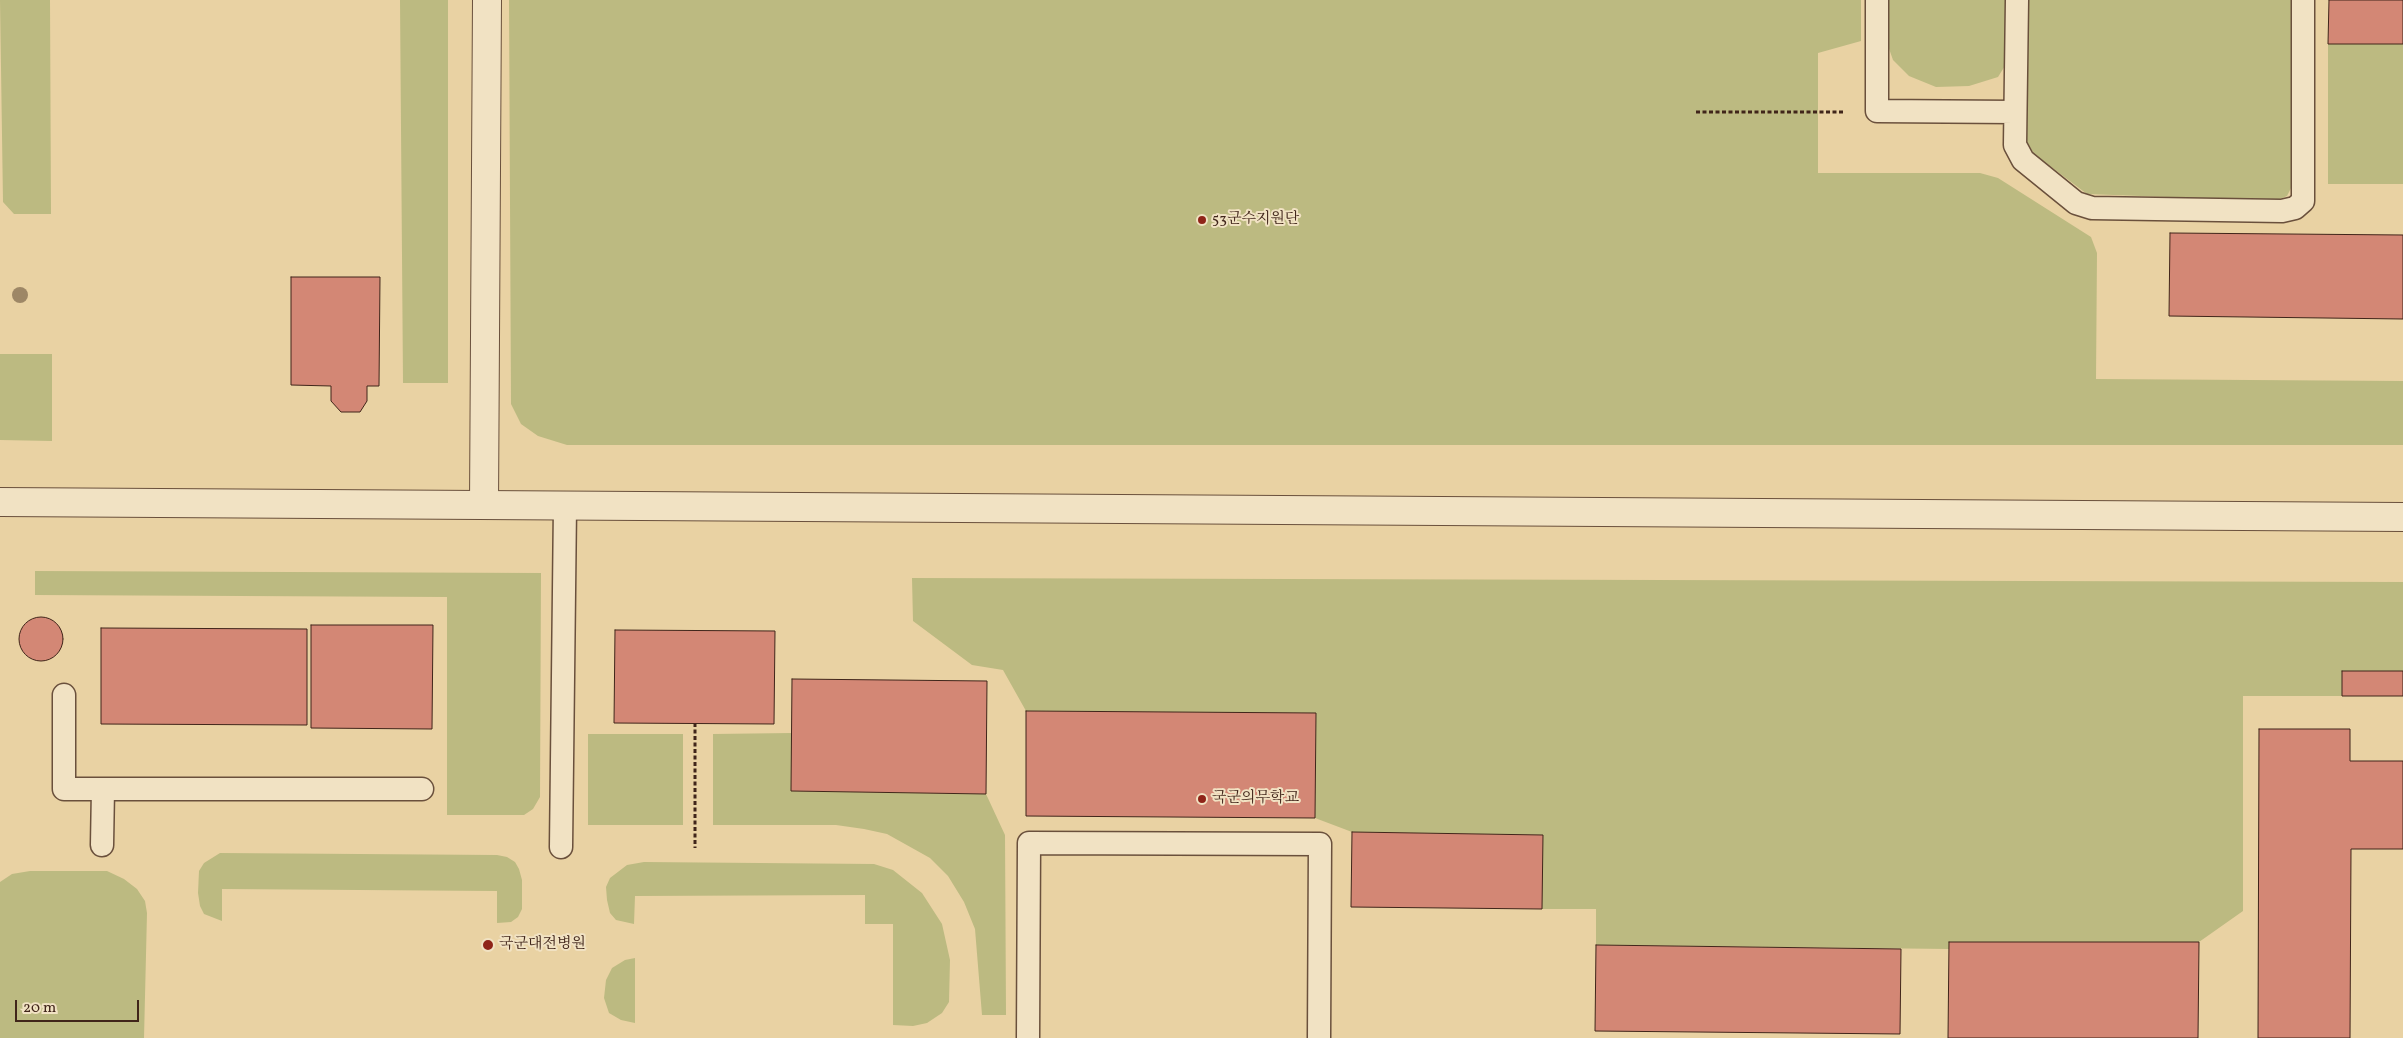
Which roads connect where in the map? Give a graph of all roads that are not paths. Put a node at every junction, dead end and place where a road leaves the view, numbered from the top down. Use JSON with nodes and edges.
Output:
{"nodes":[{"id":1,"x":487,"y":0,"type":"edge"},
{"id":2,"x":1878,"y":0,"type":"edge"},
{"id":3,"x":2017,"y":0,"type":"edge"},
{"id":4,"x":2303,"y":0,"type":"edge"},
{"id":5,"x":2016,"y":112,"type":"junction"},
{"id":6,"x":0,"y":502,"type":"edge"},
{"id":7,"x":484,"y":505,"type":"junction"},
{"id":8,"x":565,"y":506,"type":"junction"},
{"id":9,"x":2403,"y":517,"type":"edge"},
{"id":10,"x":64,"y":695,"type":"dead end"},
{"id":11,"x":103,"y":789,"type":"junction"},
{"id":12,"x":422,"y":789,"type":"dead end"},
{"id":13,"x":102,"y":845,"type":"dead end"},
{"id":14,"x":561,"y":847,"type":"dead end"},
{"id":15,"x":1028,"y":1038,"type":"edge"},
{"id":16,"x":1319,"y":1038,"type":"edge"}],
"edges":[{"from":1,"to":7,"type":"street"},
{"from":2,"to":5,"type":"lane"},
{"from":3,"to":5,"type":"lane"},
{"from":4,"to":5,"type":"lane"},
{"from":6,"to":7,"type":"street"},
{"from":7,"to":8,"type":"street"},
{"from":8,"to":9,"type":"street"},
{"from":8,"to":14,"type":"lane"},
{"from":10,"to":11,"type":"lane"},
{"from":11,"to":12,"type":"lane"},
{"from":11,"to":13,"type":"lane"},
{"from":15,"to":16,"type":"lane"}]}
